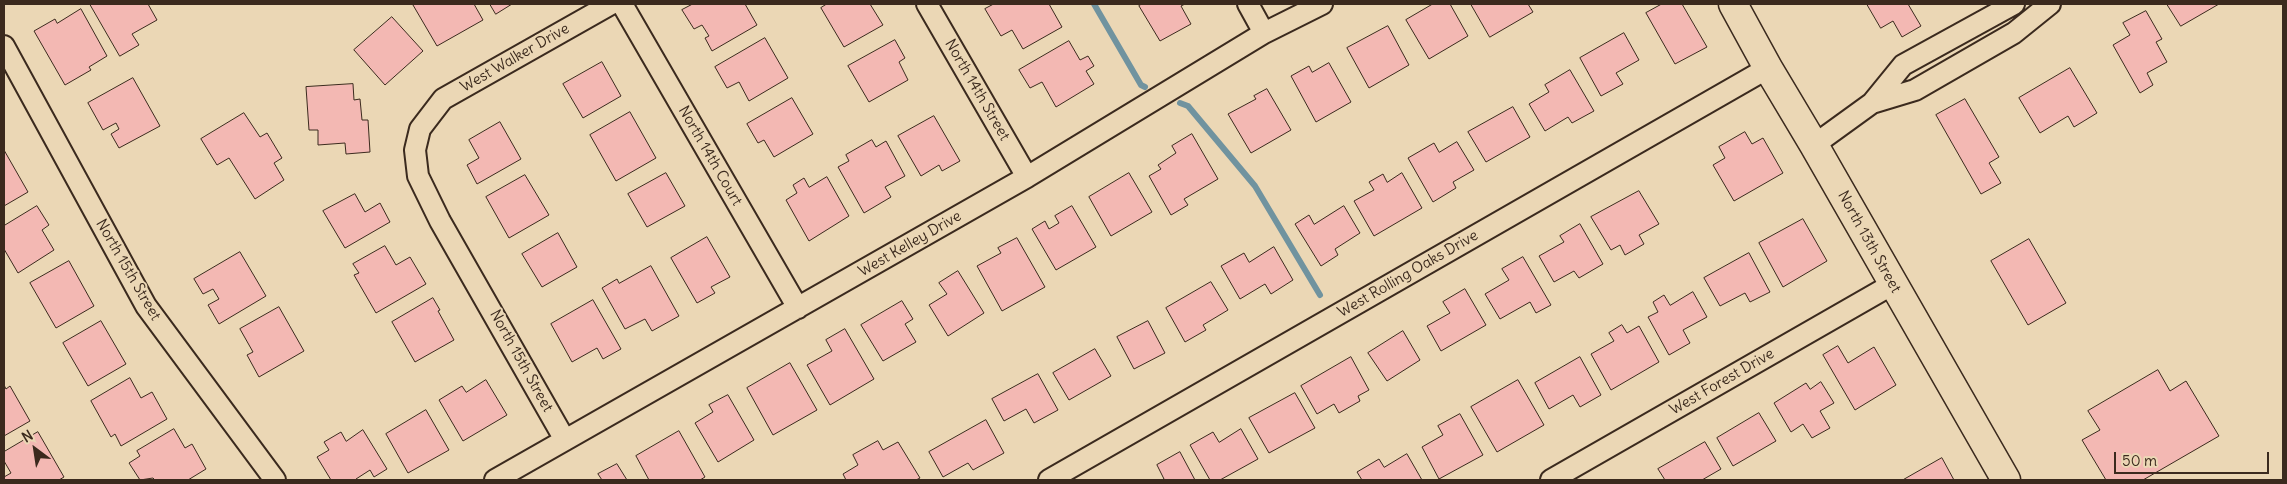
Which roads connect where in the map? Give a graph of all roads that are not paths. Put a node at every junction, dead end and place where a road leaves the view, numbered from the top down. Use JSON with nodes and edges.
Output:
{"nodes":[{"id":1,"x":610,"y":4,"type":"edge"},
{"id":2,"x":622,"y":4,"type":"edge"},
{"id":3,"x":927,"y":4,"type":"edge"},
{"id":4,"x":1248,"y":4,"type":"edge"},
{"id":5,"x":1322,"y":4,"type":"edge"},
{"id":6,"x":1733,"y":4,"type":"edge"},
{"id":7,"x":2014,"y":4,"type":"edge"},
{"id":8,"x":2050,"y":4,"type":"edge"},
{"id":9,"x":1264,"y":33,"type":"junction"},
{"id":10,"x":4,"y":46,"type":"edge"},
{"id":11,"x":1768,"y":68,"type":"junction"},
{"id":12,"x":1872,"y":104,"type":"junction"},
{"id":13,"x":425,"y":120,"type":"joint"},
{"id":14,"x":1814,"y":144,"type":"junction"},
{"id":15,"x":1027,"y":177,"type":"junction"},
{"id":16,"x":1893,"y":284,"type":"junction"},
{"id":17,"x":798,"y":308,"type":"junction"},
{"id":18,"x":565,"y":440,"type":"junction"},
{"id":19,"x":1081,"y":472,"type":"edge"},
{"id":20,"x":275,"y":480,"type":"edge"},
{"id":21,"x":495,"y":480,"type":"edge"},
{"id":22,"x":1049,"y":480,"type":"edge"},
{"id":23,"x":1551,"y":480,"type":"edge"},
{"id":24,"x":2006,"y":480,"type":"edge"}],
"edges":[{"from":1,"to":13,"type":"street","name":"West Walker Drive"},
{"from":2,"to":17,"type":"street","name":"North 14th Court"},
{"from":3,"to":15,"type":"street","name":"North 14th Street"},
{"from":4,"to":9,"type":"street"},
{"from":5,"to":9,"type":"street","name":"West Kelley Drive"},
{"from":6,"to":11,"type":"street","name":"North 13th Street"},
{"from":7,"to":12,"type":"street"},
{"from":8,"to":12,"type":"street"},
{"from":9,"to":15,"type":"street","name":"West Kelley Drive"},
{"from":10,"to":20,"type":"street","name":"North 15th Street"},
{"from":11,"to":14,"type":"street","name":"North 13th Street"},
{"from":11,"to":19,"type":"street","name":"West Rolling Oaks Drive"},
{"from":12,"to":14,"type":"street"},
{"from":13,"to":18,"type":"street","name":"North 15th Street"},
{"from":14,"to":16,"type":"street","name":"North 13th Street"},
{"from":15,"to":17,"type":"street","name":"West Kelley Drive"},
{"from":16,"to":23,"type":"street","name":"West Forest Drive"},
{"from":16,"to":24,"type":"street","name":"North 13th Street"},
{"from":17,"to":18,"type":"street","name":"West Kelley Drive"},
{"from":18,"to":21,"type":"street","name":"West Kelley Drive"},
{"from":19,"to":22,"type":"street","name":"West Rolling Oaks Drive"}]}
